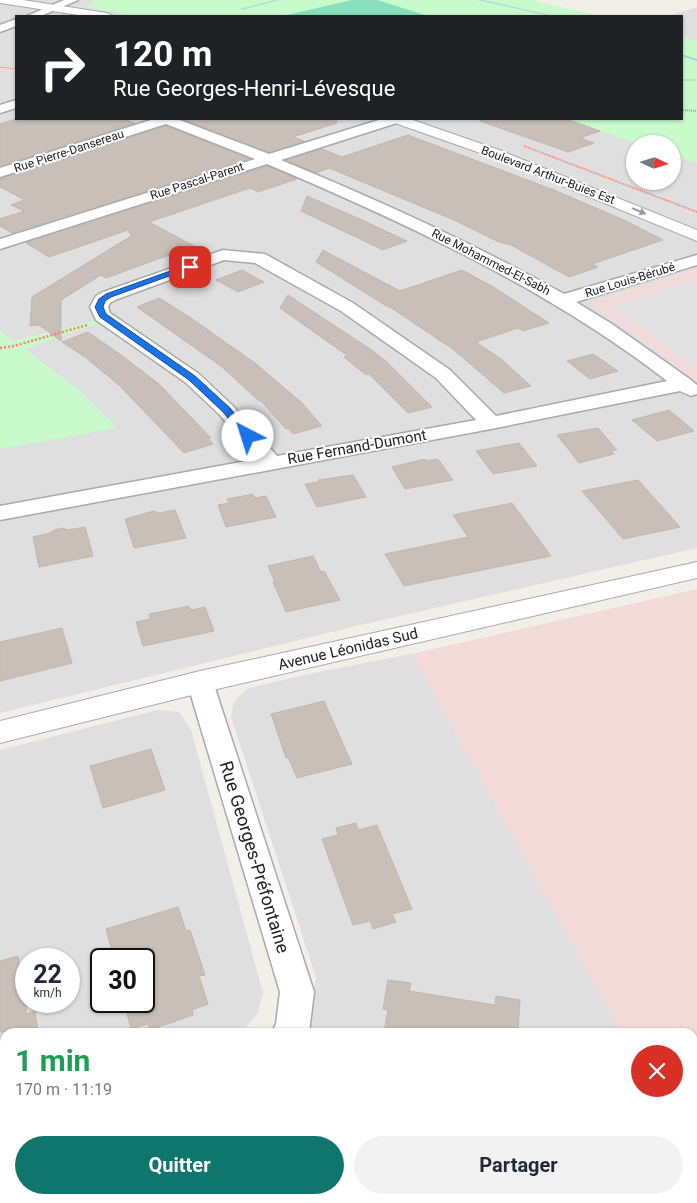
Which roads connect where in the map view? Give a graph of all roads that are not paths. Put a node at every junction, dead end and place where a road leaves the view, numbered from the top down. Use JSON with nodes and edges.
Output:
{"nodes":[{"id":1,"x":0,"y":0,"type":"edge"},
{"id":2,"x":73,"y":0,"type":"edge"},
{"id":3,"x":0,"y":7,"type":"edge"},
{"id":4,"x":55,"y":7,"type":"junction"},
{"id":5,"x":37,"y":14,"type":"edge"},
{"id":6,"x":52,"y":15,"type":"edge"},
{"id":7,"x":101,"y":15,"type":"edge"},
{"id":8,"x":15,"y":22,"type":"edge"},
{"id":9,"x":0,"y":29,"type":"edge"},
{"id":10,"x":15,"y":104,"type":"edge"},
{"id":11,"x":0,"y":109,"type":"edge"},
{"id":12,"x":163,"y":120,"type":"edge"},
{"id":13,"x":169,"y":120,"type":"edge"},
{"id":14,"x":393,"y":120,"type":"edge"},
{"id":15,"x":399,"y":120,"type":"edge"},
{"id":16,"x":436,"y":120,"type":"edge"},
{"id":17,"x":268,"y":159,"type":"junction"},
{"id":18,"x":0,"y":173,"type":"edge"},
{"id":19,"x":697,"y":221,"type":"edge"},
{"id":20,"x":697,"y":236,"type":"edge"},
{"id":21,"x":0,"y":244,"type":"edge"},
{"id":22,"x":697,"y":260,"type":"edge"},
{"id":23,"x":563,"y":300,"type":"junction"},
{"id":24,"x":691,"y":389,"type":"edge"},
{"id":25,"x":491,"y":424,"type":"junction"},
{"id":26,"x":270,"y":462,"type":"junction"},
{"id":27,"x":0,"y":513,"type":"edge"},
{"id":28,"x":697,"y":570,"type":"edge"},
{"id":29,"x":200,"y":682,"type":"junction"},
{"id":30,"x":0,"y":732,"type":"edge"},
{"id":31,"x":293,"y":1028,"type":"edge"}],
"edges":[{"from":1,"to":4,"type":"street"},
{"from":2,"to":4,"type":"street"},
{"from":3,"to":5,"type":"street"},
{"from":4,"to":5,"type":"street"},
{"from":4,"to":7,"type":"street"},
{"from":5,"to":6,"type":"street"},
{"from":8,"to":9,"type":"street"},
{"from":10,"to":11,"type":"street"},
{"from":12,"to":18,"type":"street","name":"Rue Pierre-Dansereau"},
{"from":13,"to":17,"type":"street","name":"Rue Mohammed-El-Sabh"},
{"from":14,"to":17,"type":"street","name":"Rue Pascal-Parent"},
{"from":15,"to":20,"type":"street","name":"Boulevard Arthur-Buies Est","one_way":true},
{"from":16,"to":19,"type":"street","name":"Boulevard Arthur-Buies Est"},
{"from":17,"to":21,"type":"street","name":"Rue Pascal-Parent"},
{"from":17,"to":23,"type":"street","name":"Rue Mohammed-El-Sabh"},
{"from":22,"to":23,"type":"street","name":"Rue Louis-Bérubé"},
{"from":23,"to":24,"type":"street","name":"Rue Mohammed-El-Sabh"},
{"from":24,"to":25,"type":"street","name":"Rue Fernand-Dumont"},
{"from":25,"to":26,"type":"street","name":"Rue Fernand-Dumont"},
{"from":25,"to":26,"type":"street"},
{"from":26,"to":27,"type":"street","name":"Rue Fernand-Dumont"},
{"from":28,"to":29,"type":"street","name":"Avenue Léonidas Sud"},
{"from":29,"to":30,"type":"street","name":"Avenue Léonidas Sud"},
{"from":29,"to":31,"type":"street","name":"Rue Georges-Préfontaine"}]}
